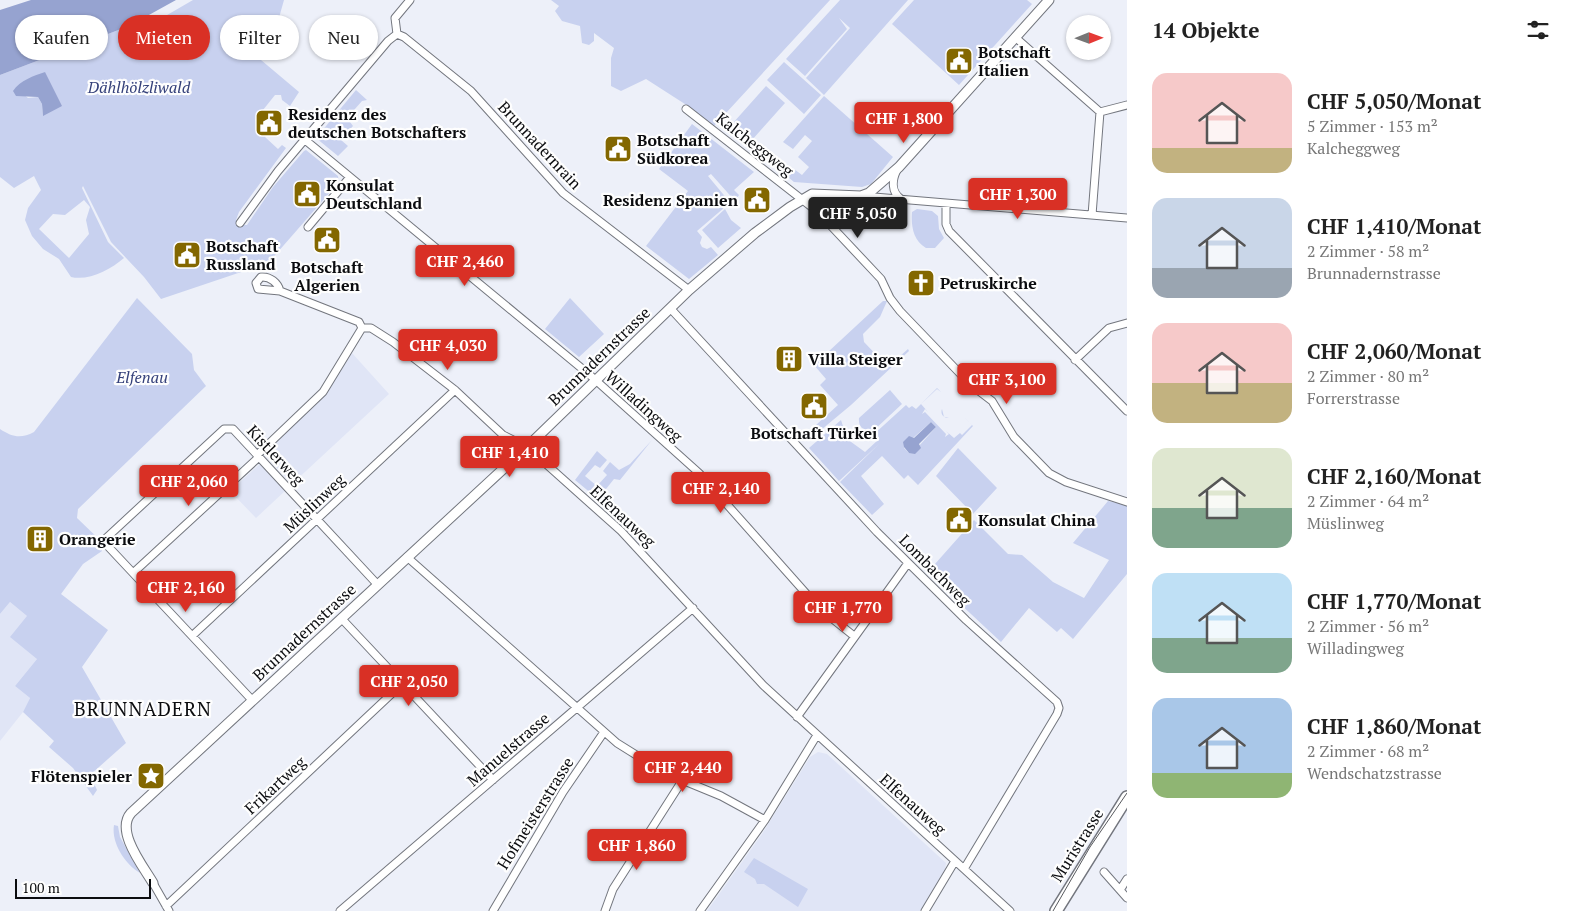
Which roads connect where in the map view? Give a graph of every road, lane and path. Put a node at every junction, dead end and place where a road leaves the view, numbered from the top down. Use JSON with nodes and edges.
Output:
{"nodes":[{"id":1,"x":410,"y":0,"type":"edge"},
{"id":2,"x":1049,"y":0,"type":"edge"},
{"id":3,"x":396,"y":34,"type":"junction"},
{"id":4,"x":1015,"y":37,"type":"junction"},
{"id":5,"x":1127,"y":105,"type":"edge"},
{"id":6,"x":686,"y":109,"type":"dead end"},
{"id":7,"x":1100,"y":112,"type":"junction"},
{"id":8,"x":304,"y":140,"type":"junction"},
{"id":9,"x":899,"y":167,"type":"junction"},
{"id":10,"x":350,"y":177,"type":"junction"},
{"id":11,"x":862,"y":196,"type":"junction"},
{"id":12,"x":802,"y":198,"type":"junction"},
{"id":13,"x":901,"y":199,"type":"junction"},
{"id":14,"x":946,"y":203,"type":"junction"},
{"id":15,"x":1092,"y":215,"type":"junction"},
{"id":16,"x":1127,"y":218,"type":"edge"},
{"id":17,"x":240,"y":223,"type":"dead end"},
{"id":18,"x":308,"y":227,"type":"dead end"},
{"id":19,"x":689,"y":290,"type":"junction"},
{"id":20,"x":280,"y":291,"type":"dead end"},
{"id":21,"x":670,"y":308,"type":"junction"},
{"id":22,"x":1127,"y":323,"type":"edge"},
{"id":23,"x":362,"y":328,"type":"junction"},
{"id":24,"x":1076,"y":360,"type":"junction"},
{"id":25,"x":596,"y":381,"type":"junction"},
{"id":26,"x":455,"y":390,"type":"junction"},
{"id":27,"x":1127,"y":411,"type":"edge"},
{"id":28,"x":526,"y":447,"type":"junction"},
{"id":29,"x":258,"y":456,"type":"junction"},
{"id":30,"x":1127,"y":502,"type":"edge"},
{"id":31,"x":317,"y":520,"type":"junction"},
{"id":32,"x":407,"y":557,"type":"junction"},
{"id":33,"x":908,"y":563,"type":"junction"},
{"id":34,"x":134,"y":574,"type":"junction"},
{"id":35,"x":377,"y":584,"type":"junction"},
{"id":36,"x":693,"y":608,"type":"junction"},
{"id":37,"x":341,"y":618,"type":"junction"},
{"id":38,"x":192,"y":636,"type":"junction"},
{"id":39,"x":854,"y":636,"type":"junction"},
{"id":40,"x":402,"y":684,"type":"junction"},
{"id":41,"x":252,"y":700,"type":"junction"},
{"id":42,"x":579,"y":707,"type":"junction"},
{"id":43,"x":797,"y":717,"type":"junction"},
{"id":44,"x":604,"y":732,"type":"junction"},
{"id":45,"x":817,"y":735,"type":"junction"},
{"id":46,"x":493,"y":780,"type":"junction"},
{"id":47,"x":682,"y":781,"type":"junction"},
{"id":48,"x":1127,"y":796,"type":"edge"},
{"id":49,"x":765,"y":820,"type":"junction"},
{"id":50,"x":955,"y":861,"type":"junction"},
{"id":51,"x":964,"y":869,"type":"junction"},
{"id":52,"x":1104,"y":872,"type":"dead end"},
{"id":53,"x":1127,"y":879,"type":"edge"},
{"id":54,"x":153,"y":883,"type":"joint"},
{"id":55,"x":1120,"y":890,"type":"junction"},
{"id":56,"x":1127,"y":898,"type":"edge"},
{"id":57,"x":168,"y":908,"type":"edge"},
{"id":58,"x":340,"y":911,"type":"edge"},
{"id":59,"x":493,"y":911,"type":"edge"},
{"id":60,"x":605,"y":911,"type":"edge"},
{"id":61,"x":700,"y":911,"type":"edge"},
{"id":62,"x":925,"y":911,"type":"edge"},
{"id":63,"x":1010,"y":911,"type":"edge"},
{"id":64,"x":1056,"y":911,"type":"edge"}],
"edges":[{"from":1,"to":3,"type":"street"},
{"from":2,"to":4,"type":"street"},
{"from":3,"to":8,"type":"street"},
{"from":3,"to":19,"type":"street","name":"Brunnadernrain"},
{"from":4,"to":7,"type":"street"},
{"from":4,"to":9,"type":"street"},
{"from":5,"to":7,"type":"street"},
{"from":6,"to":12,"type":"street","name":"Kalcheggweg"},
{"from":7,"to":15,"type":"street"},
{"from":8,"to":10,"type":"street","name":"Willadingweg"},
{"from":8,"to":17,"type":"street"},
{"from":9,"to":11,"type":"street"},
{"from":9,"to":13,"type":"street"},
{"from":10,"to":18,"type":"street"},
{"from":10,"to":25,"type":"street","name":"Willadingweg"},
{"from":11,"to":12,"type":"street","name":"Brunnadernstrasse"},
{"from":11,"to":13,"type":"street","name":"Brunnadernstrasse"},
{"from":12,"to":19,"type":"street","name":"Brunnadernstrasse"},
{"from":12,"to":30,"type":"street","name":"Kalcheggweg"},
{"from":13,"to":14,"type":"street","name":"Brunnadernstrasse"},
{"from":14,"to":15,"type":"street","name":"Brunnadernstrasse"},
{"from":14,"to":24,"type":"street"},
{"from":15,"to":16,"type":"street","name":"Brunnadernstrasse"},
{"from":19,"to":21,"type":"street","name":"Brunnadernstrasse"},
{"from":20,"to":23,"type":"street","name":"Elfenauweg"},
{"from":21,"to":25,"type":"street","name":"Brunnadernstrasse"},
{"from":21,"to":33,"type":"street","name":"Lombachweg"},
{"from":22,"to":24,"type":"street"},
{"from":23,"to":26,"type":"street","name":"Elfenauweg"},
{"from":23,"to":29,"type":"street"},
{"from":24,"to":27,"type":"street"},
{"from":25,"to":28,"type":"street","name":"Brunnadernstrasse"},
{"from":25,"to":39,"type":"street","name":"Willadingweg"},
{"from":26,"to":28,"type":"street","name":"Elfenauweg"},
{"from":26,"to":31,"type":"street","name":"Müslinweg"},
{"from":28,"to":32,"type":"street","name":"Brunnadernstrasse"},
{"from":28,"to":36,"type":"street","name":"Elfenauweg"},
{"from":29,"to":31,"type":"street","name":"Kistlerweg"},
{"from":29,"to":34,"type":"street"},
{"from":29,"to":34,"type":"street","name":"Kistlerweg"},
{"from":31,"to":35,"type":"street","name":"Kistlerweg"},
{"from":31,"to":38,"type":"street","name":"Müslinweg"},
{"from":32,"to":35,"type":"street","name":"Brunnadernstrasse"},
{"from":32,"to":42,"type":"street"},
{"from":33,"to":39,"type":"street"},
{"from":33,"to":51,"type":"street","name":"Lombachweg"},
{"from":34,"to":38,"type":"street"},
{"from":35,"to":37,"type":"street","name":"Brunnadernstrasse"},
{"from":36,"to":42,"type":"street","name":"Manuelstrasse"},
{"from":36,"to":43,"type":"street","name":"Elfenauweg"},
{"from":37,"to":40,"type":"street"},
{"from":37,"to":41,"type":"street","name":"Brunnadernstrasse"},
{"from":38,"to":41,"type":"street"},
{"from":39,"to":43,"type":"street"},
{"from":40,"to":46,"type":"street"},
{"from":40,"to":57,"type":"street","name":"Frikartweg"},
{"from":41,"to":54,"type":"street","name":"Brunnadernstrasse"},
{"from":42,"to":44,"type":"street"},
{"from":42,"to":46,"type":"street","name":"Manuelstrasse"},
{"from":43,"to":45,"type":"street","name":"Elfenauweg"},
{"from":44,"to":47,"type":"street"},
{"from":44,"to":59,"type":"street","name":"Hofmeisterstrasse"},
{"from":45,"to":49,"type":"street"},
{"from":45,"to":50,"type":"street","name":"Elfenauweg"},
{"from":46,"to":58,"type":"street","name":"Manuelstrasse"},
{"from":47,"to":49,"type":"street"},
{"from":47,"to":60,"type":"street"},
{"from":48,"to":64,"type":"main road","name":"Muristrasse"},
{"from":49,"to":61,"type":"street"},
{"from":50,"to":51,"type":"street","name":"Elfenauweg"},
{"from":50,"to":62,"type":"street"},
{"from":51,"to":63,"type":"street","name":"Elfenauweg"},
{"from":52,"to":55,"type":"street"},
{"from":53,"to":55,"type":"street"},
{"from":54,"to":57,"type":"street"},
{"from":55,"to":56,"type":"street"}]}
